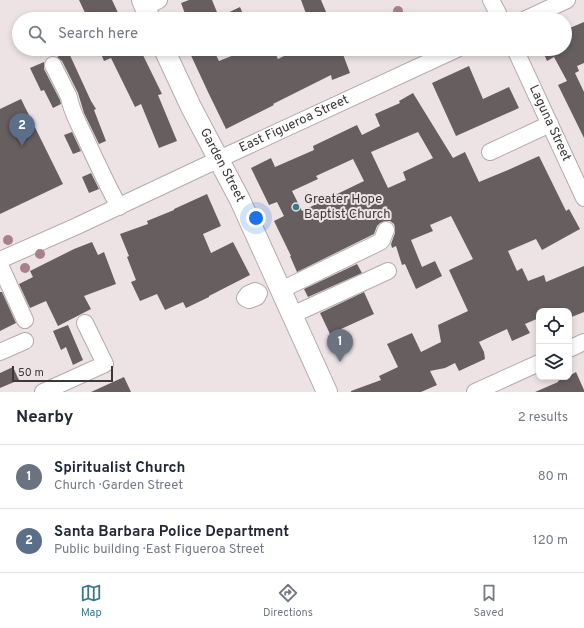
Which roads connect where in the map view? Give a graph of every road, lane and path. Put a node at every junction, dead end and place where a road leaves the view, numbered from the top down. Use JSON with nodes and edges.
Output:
{"nodes":[{"id":1,"x":491,"y":0,"type":"edge"},
{"id":2,"x":567,"y":0,"type":"edge"},
{"id":3,"x":497,"y":12,"type":"edge"},
{"id":4,"x":541,"y":12,"type":"edge"},
{"id":5,"x":167,"y":56,"type":"edge"},
{"id":6,"x":443,"y":56,"type":"edge"},
{"id":7,"x":518,"y":56,"type":"edge"},
{"id":8,"x":53,"y":65,"type":"dead end"},
{"id":9,"x":550,"y":124,"type":"junction"},
{"id":10,"x":490,"y":152,"type":"dead end"},
{"id":11,"x":218,"y":160,"type":"junction"},
{"id":12,"x":584,"y":198,"type":"edge"},
{"id":13,"x":119,"y":207,"type":"junction"},
{"id":14,"x":386,"y":230,"type":"dead end"},
{"id":15,"x":0,"y":260,"type":"edge"},
{"id":16,"x":0,"y":265,"type":"edge"},
{"id":17,"x":388,"y":271,"type":"dead end"},
{"id":18,"x":280,"y":288,"type":"junction"},
{"id":19,"x":259,"y":293,"type":"dead end"},
{"id":20,"x":292,"y":314,"type":"junction"},
{"id":21,"x":25,"y":320,"type":"dead end"},
{"id":22,"x":85,"y":323,"type":"dead end"},
{"id":23,"x":25,"y":341,"type":"dead end"},
{"id":24,"x":584,"y":342,"type":"edge"},
{"id":25,"x":572,"y":348,"type":"edge"},
{"id":26,"x":0,"y":352,"type":"edge"},
{"id":27,"x":536,"y":364,"type":"edge"},
{"id":28,"x":43,"y":392,"type":"edge"},
{"id":29,"x":327,"y":392,"type":"edge"},
{"id":30,"x":475,"y":392,"type":"edge"}],
"edges":[{"from":1,"to":3,"type":"street"},
{"from":2,"to":4,"type":"street"},
{"from":5,"to":11,"type":"main road","name":"Garden Street"},
{"from":6,"to":11,"type":"street","name":"East Figueroa Street"},
{"from":7,"to":9,"type":"street","name":"Laguna Street"},
{"from":8,"to":13,"type":"street"},
{"from":9,"to":10,"type":"street"},
{"from":9,"to":12,"type":"street","name":"Laguna Street"},
{"from":11,"to":13,"type":"street","name":"East Figueroa Street"},
{"from":11,"to":18,"type":"main road","name":"Garden Street"},
{"from":13,"to":15,"type":"street","name":"East Figueroa Street"},
{"from":14,"to":18,"type":"street"},
{"from":16,"to":21,"type":"street"},
{"from":17,"to":20,"type":"street"},
{"from":18,"to":19,"type":"street"},
{"from":18,"to":20,"type":"main road","name":"Garden Street"},
{"from":20,"to":29,"type":"main road","name":"Garden Street"},
{"from":22,"to":28,"type":"street"},
{"from":23,"to":26,"type":"street"},
{"from":24,"to":25,"type":"street"},
{"from":27,"to":30,"type":"street"}]}
